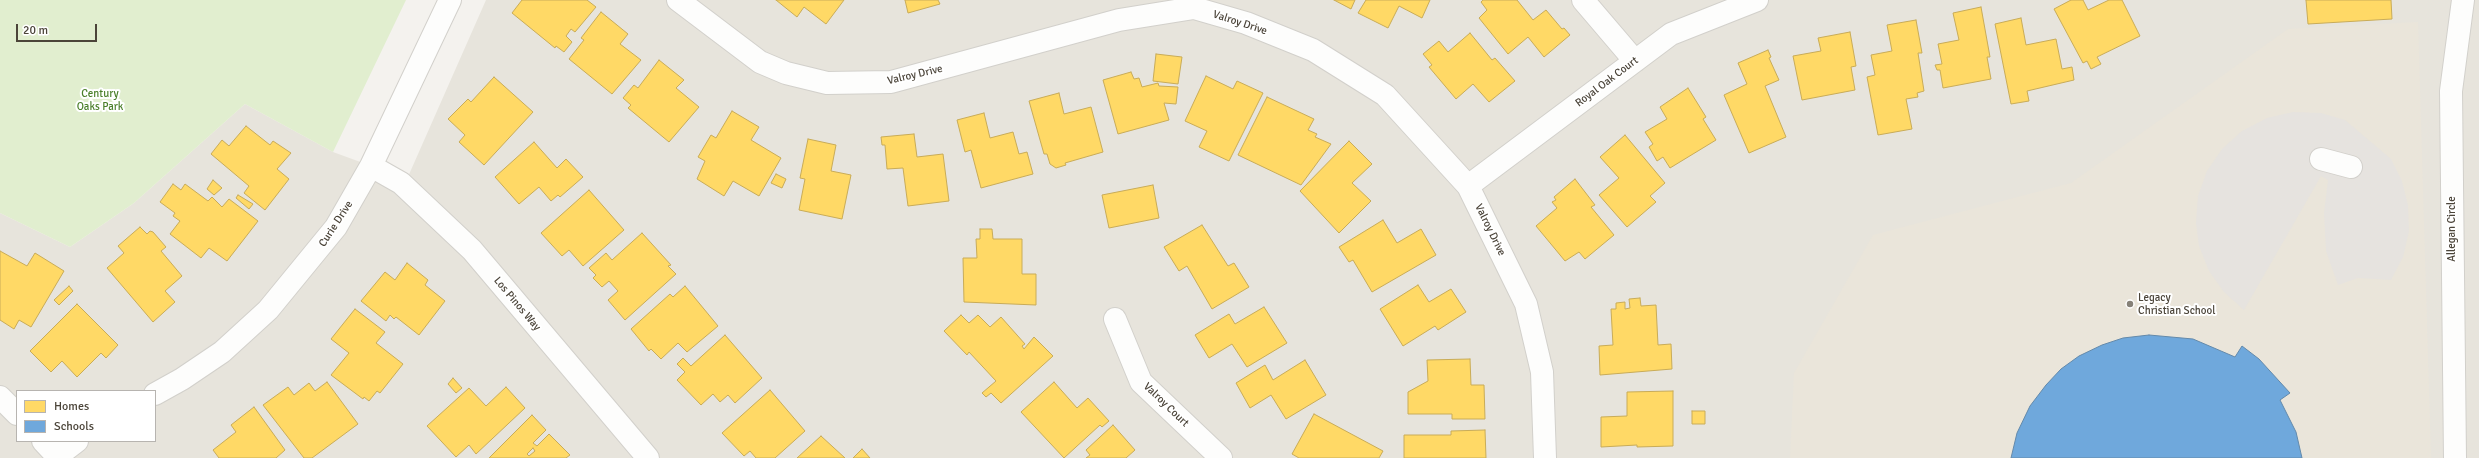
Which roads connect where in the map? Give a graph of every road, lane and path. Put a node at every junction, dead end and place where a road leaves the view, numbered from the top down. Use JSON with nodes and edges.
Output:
{"nodes":[{"id":1,"x":450,"y":0,"type":"edge"},
{"id":2,"x":678,"y":0,"type":"edge"},
{"id":3,"x":1583,"y":0,"type":"edge"},
{"id":4,"x":1757,"y":0,"type":"edge"},
{"id":5,"x":2463,"y":0,"type":"edge"},
{"id":6,"x":1635,"y":61,"type":"junction"},
{"id":7,"x":2321,"y":160,"type":"dead end"},
{"id":8,"x":371,"y":166,"type":"junction"},
{"id":9,"x":2351,"y":167,"type":"dead end"},
{"id":10,"x":1468,"y":186,"type":"junction"},
{"id":11,"x":1115,"y":319,"type":"dead end"},
{"id":12,"x":156,"y":393,"type":"edge"},
{"id":13,"x":0,"y":397,"type":"edge"},
{"id":14,"x":16,"y":413,"type":"edge"},
{"id":15,"x":74,"y":442,"type":"edge"},
{"id":16,"x":51,"y":451,"type":"edge"},
{"id":17,"x":648,"y":458,"type":"edge"},
{"id":18,"x":1221,"y":458,"type":"edge"},
{"id":19,"x":1545,"y":458,"type":"edge"},
{"id":20,"x":2455,"y":458,"type":"edge"}],
"edges":[{"from":1,"to":8,"type":"street","name":"Curie Drive"},
{"from":2,"to":10,"type":"street","name":"Valroy Drive"},
{"from":3,"to":6,"type":"street"},
{"from":4,"to":6,"type":"street","name":"Royal Oak Court"},
{"from":5,"to":20,"type":"street","name":"Allegan Circle"},
{"from":6,"to":10,"type":"street","name":"Royal Oak Court"},
{"from":7,"to":9,"type":"street"},
{"from":8,"to":12,"type":"street","name":"Curie Drive"},
{"from":8,"to":17,"type":"street","name":"Los Pinos Way"},
{"from":10,"to":19,"type":"street","name":"Valroy Drive"},
{"from":11,"to":18,"type":"street","name":"Valroy Court"},
{"from":13,"to":14,"type":"street"},
{"from":15,"to":16,"type":"street"}]}
